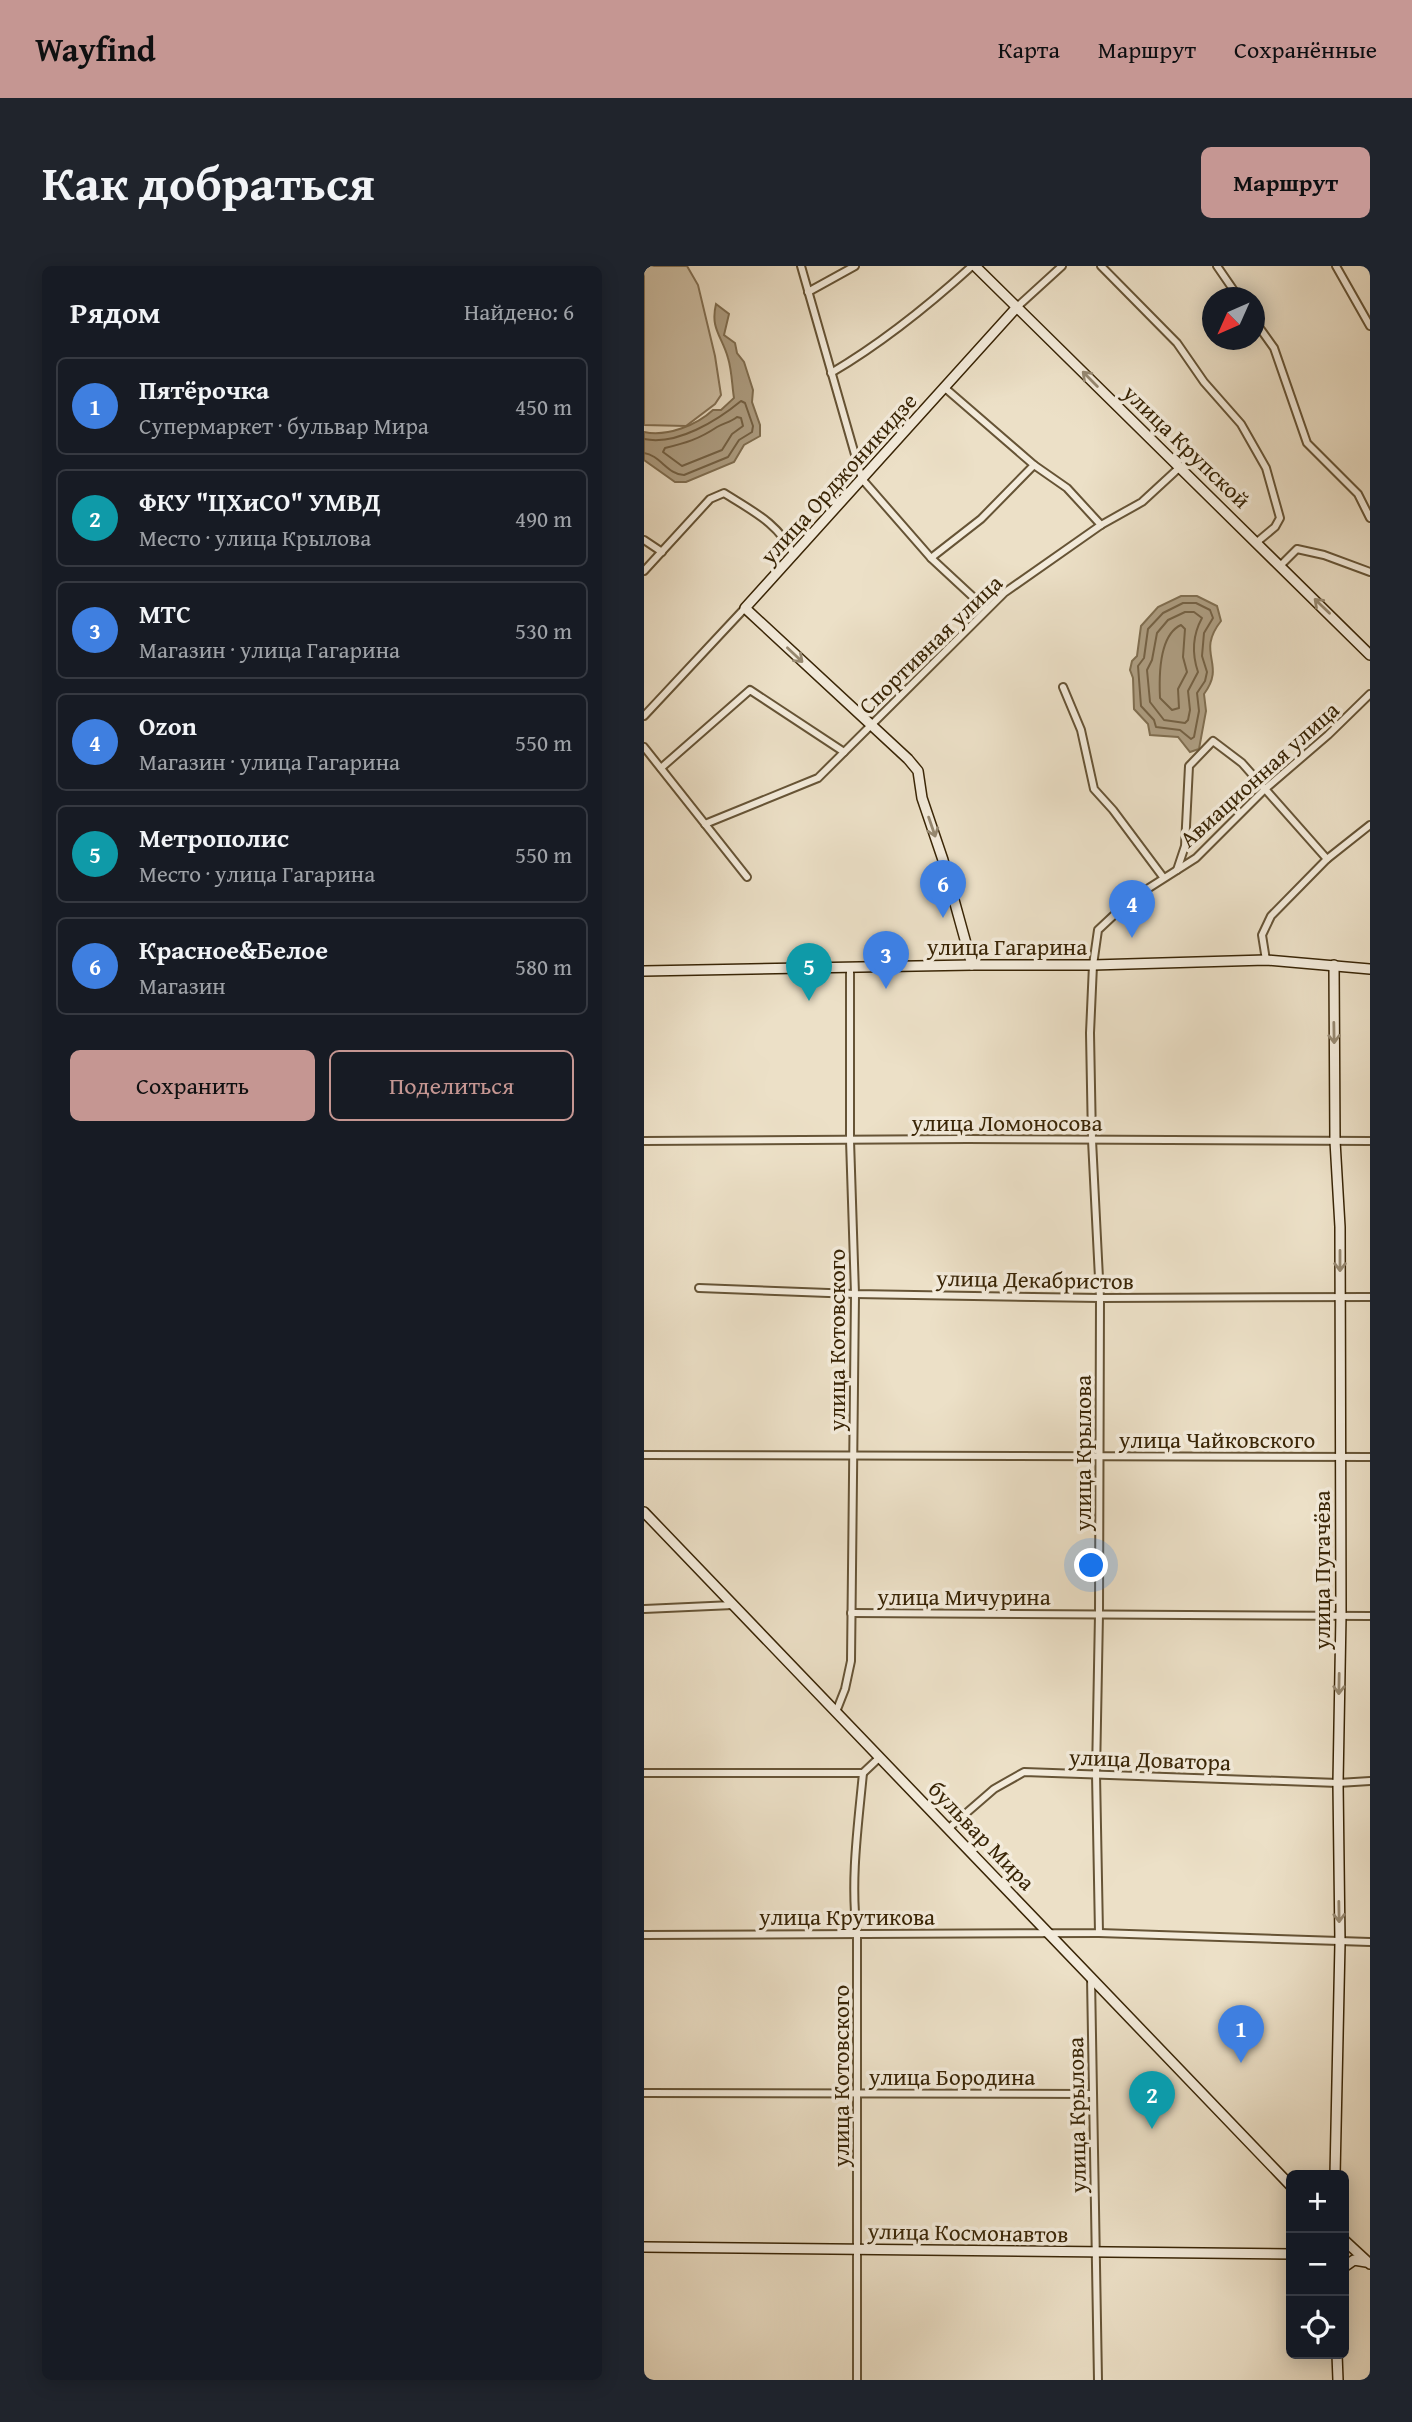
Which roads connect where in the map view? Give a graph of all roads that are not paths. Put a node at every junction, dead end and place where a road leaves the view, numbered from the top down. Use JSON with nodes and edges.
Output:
{"nodes":[{"id":1,"x":801,"y":266,"type":"edge"},
{"id":2,"x":855,"y":266,"type":"edge"},
{"id":3,"x":973,"y":266,"type":"edge"},
{"id":4,"x":1062,"y":266,"type":"edge"},
{"id":5,"x":1101,"y":266,"type":"edge"},
{"id":6,"x":1217,"y":266,"type":"edge"},
{"id":7,"x":1336,"y":266,"type":"edge"},
{"id":8,"x":1231,"y":287,"type":"edge"},
{"id":9,"x":808,"y":292,"type":"junction"},
{"id":10,"x":1017,"y":307,"type":"junction"},
{"id":11,"x":1370,"y":326,"type":"edge"},
{"id":12,"x":1265,"y":335,"type":"edge"},
{"id":13,"x":831,"y":373,"type":"junction"},
{"id":14,"x":945,"y":388,"type":"junction"},
{"id":15,"x":1034,"y":465,"type":"junction"},
{"id":16,"x":1180,"y":467,"type":"junction"},
{"id":17,"x":862,"y":480,"type":"junction"},
{"id":18,"x":1370,"y":518,"type":"edge"},
{"id":19,"x":1101,"y":525,"type":"junction"},
{"id":20,"x":644,"y":540,"type":"edge"},
{"id":21,"x":1257,"y":542,"type":"junction"},
{"id":22,"x":662,"y":552,"type":"junction"},
{"id":23,"x":794,"y":555,"type":"junction"},
{"id":24,"x":931,"y":558,"type":"junction"},
{"id":25,"x":1281,"y":565,"type":"junction"},
{"id":26,"x":644,"y":572,"type":"edge"},
{"id":27,"x":1370,"y":572,"type":"edge"},
{"id":28,"x":745,"y":608,"type":"junction"},
{"id":29,"x":986,"y":609,"type":"junction"},
{"id":30,"x":1370,"y":655,"type":"edge"},
{"id":31,"x":1063,"y":687,"type":"dead end"},
{"id":32,"x":1370,"y":694,"type":"edge"},
{"id":33,"x":644,"y":716,"type":"edge"},
{"id":34,"x":872,"y":725,"type":"junction"},
{"id":35,"x":644,"y":747,"type":"edge"},
{"id":36,"x":844,"y":752,"type":"junction"},
{"id":37,"x":661,"y":768,"type":"junction"},
{"id":38,"x":1265,"y":790,"type":"junction"},
{"id":39,"x":705,"y":824,"type":"junction"},
{"id":40,"x":1370,"y":825,"type":"edge"},
{"id":41,"x":1327,"y":859,"type":"junction"},
{"id":42,"x":1177,"y":870,"type":"junction"},
{"id":43,"x":747,"y":877,"type":"dead end"},
{"id":44,"x":1163,"y":877,"type":"junction"},
{"id":45,"x":1266,"y":960,"type":"junction"},
{"id":46,"x":972,"y":965,"type":"junction"},
{"id":47,"x":1093,"y":965,"type":"junction"},
{"id":48,"x":1334,"y":965,"type":"junction"},
{"id":49,"x":850,"y":967,"type":"junction"},
{"id":50,"x":1370,"y":969,"type":"edge"},
{"id":51,"x":644,"y":971,"type":"edge"},
{"id":52,"x":850,"y":1140,"type":"junction"},
{"id":53,"x":1092,"y":1140,"type":"junction"},
{"id":54,"x":644,"y":1141,"type":"edge"},
{"id":55,"x":1335,"y":1141,"type":"junction"},
{"id":56,"x":1370,"y":1141,"type":"edge"},
{"id":57,"x":699,"y":1288,"type":"dead end"},
{"id":58,"x":855,"y":1294,"type":"junction"},
{"id":59,"x":1340,"y":1296,"type":"junction"},
{"id":60,"x":1370,"y":1297,"type":"edge"},
{"id":61,"x":1100,"y":1298,"type":"junction"},
{"id":62,"x":644,"y":1455,"type":"edge"},
{"id":63,"x":853,"y":1455,"type":"junction"},
{"id":64,"x":1100,"y":1456,"type":"junction"},
{"id":65,"x":1340,"y":1457,"type":"junction"},
{"id":66,"x":1370,"y":1457,"type":"edge"},
{"id":67,"x":644,"y":1512,"type":"edge"},
{"id":68,"x":733,"y":1605,"type":"junction"},
{"id":69,"x":644,"y":1609,"type":"edge"},
{"id":70,"x":851,"y":1613,"type":"junction"},
{"id":71,"x":1099,"y":1614,"type":"junction"},
{"id":72,"x":1341,"y":1615,"type":"junction"},
{"id":73,"x":1370,"y":1616,"type":"edge"},
{"id":74,"x":836,"y":1712,"type":"junction"},
{"id":75,"x":880,"y":1757,"type":"junction"},
{"id":76,"x":644,"y":1773,"type":"edge"},
{"id":77,"x":863,"y":1773,"type":"junction"},
{"id":78,"x":1096,"y":1774,"type":"junction"},
{"id":79,"x":1370,"y":1782,"type":"edge"},
{"id":80,"x":1338,"y":1783,"type":"junction"},
{"id":81,"x":948,"y":1828,"type":"junction"},
{"id":82,"x":1050,"y":1933,"type":"junction"},
{"id":83,"x":1099,"y":1933,"type":"junction"},
{"id":84,"x":644,"y":1934,"type":"edge"},
{"id":85,"x":857,"y":1934,"type":"junction"},
{"id":86,"x":1370,"y":1942,"type":"edge"},
{"id":87,"x":1340,"y":1943,"type":"junction"},
{"id":88,"x":1091,"y":1976,"type":"junction"},
{"id":89,"x":644,"y":2093,"type":"edge"},
{"id":90,"x":857,"y":2093,"type":"junction"},
{"id":91,"x":1091,"y":2094,"type":"junction"},
{"id":92,"x":1335,"y":2170,"type":"edge"},
{"id":93,"x":1286,"y":2181,"type":"edge"},
{"id":94,"x":1349,"y":2245,"type":"edge"},
{"id":95,"x":644,"y":2247,"type":"edge"},
{"id":96,"x":857,"y":2249,"type":"junction"},
{"id":97,"x":1097,"y":2254,"type":"junction"},
{"id":98,"x":1286,"y":2254,"type":"edge"},
{"id":99,"x":1369,"y":2263,"type":"edge"},
{"id":100,"x":1349,"y":2264,"type":"edge"},
{"id":101,"x":1337,"y":2359,"type":"edge"},
{"id":102,"x":858,"y":2380,"type":"edge"},
{"id":103,"x":1098,"y":2380,"type":"edge"},
{"id":104,"x":1338,"y":2380,"type":"edge"}],
"edges":[{"from":1,"to":9,"type":"street"},
{"from":2,"to":9,"type":"street"},
{"from":3,"to":10,"type":"street","name":"улица Крупской"},
{"from":3,"to":13,"type":"street"},
{"from":4,"to":10,"type":"street","name":"улица Орджоникидзе"},
{"from":5,"to":21,"type":"street"},
{"from":6,"to":8,"type":"street"},
{"from":7,"to":11,"type":"street"},
{"from":9,"to":13,"type":"street"},
{"from":10,"to":14,"type":"street","name":"улица Орджоникидзе"},
{"from":16,"to":10,"type":"street","name":"улица Крупской","one_way":true},
{"from":12,"to":18,"type":"street"},
{"from":13,"to":17,"type":"street"},
{"from":14,"to":15,"type":"street"},
{"from":14,"to":17,"type":"street","name":"улица Орджоникидзе"},
{"from":15,"to":19,"type":"street"},
{"from":15,"to":24,"type":"street"},
{"from":16,"to":19,"type":"street","name":"Спортивная улица"},
{"from":16,"to":21,"type":"street","name":"улица Крупской"},
{"from":17,"to":23,"type":"street","name":"улица Орджоникидзе"},
{"from":17,"to":24,"type":"street"},
{"from":19,"to":29,"type":"street","name":"Спортивная улица"},
{"from":20,"to":22,"type":"street"},
{"from":21,"to":25,"type":"street","name":"улица Крупской"},
{"from":22,"to":23,"type":"street"},
{"from":22,"to":26,"type":"street"},
{"from":23,"to":28,"type":"street","name":"улица Орджоникидзе"},
{"from":24,"to":29,"type":"street"},
{"from":25,"to":27,"type":"street"},
{"from":30,"to":25,"type":"street","name":"улица Крупской","one_way":true},
{"from":28,"to":33,"type":"street","name":"улица Орджоникидзе"},
{"from":28,"to":34,"type":"street","one_way":true},
{"from":29,"to":34,"type":"street","name":"Спортивная улица"},
{"from":31,"to":44,"type":"street"},
{"from":32,"to":38,"type":"street","name":"Авиационная улица"},
{"from":34,"to":36,"type":"street","name":"Спортивная улица"},
{"from":34,"to":46,"type":"street","one_way":true},
{"from":35,"to":37,"type":"street"},
{"from":36,"to":37,"type":"street"},
{"from":36,"to":39,"type":"street","name":"Спортивная улица"},
{"from":37,"to":39,"type":"street"},
{"from":38,"to":41,"type":"street"},
{"from":38,"to":42,"type":"street","name":"Авиационная улица"},
{"from":38,"to":42,"type":"street"},
{"from":39,"to":43,"type":"street"},
{"from":40,"to":41,"type":"street"},
{"from":41,"to":45,"type":"street"},
{"from":42,"to":44,"type":"street","name":"Авиационная улица"},
{"from":44,"to":47,"type":"street","name":"Авиационная улица"},
{"from":45,"to":47,"type":"street","name":"улица Гагарина"},
{"from":45,"to":48,"type":"street","name":"улица Гагарина"},
{"from":46,"to":47,"type":"street","name":"улица Гагарина"},
{"from":46,"to":49,"type":"street","name":"улица Гагарина"},
{"from":47,"to":53,"type":"street","name":"улица Крылова"},
{"from":48,"to":50,"type":"street","name":"улица Гагарина"},
{"from":48,"to":55,"type":"street","name":"улица Пугачёва","one_way":true},
{"from":49,"to":51,"type":"street","name":"улица Гагарина"},
{"from":49,"to":52,"type":"street","name":"улица Котовского"},
{"from":52,"to":53,"type":"street","name":"улица Ломоносова"},
{"from":52,"to":54,"type":"street","name":"улица Ломоносова"},
{"from":52,"to":58,"type":"street","name":"улица Котовского"},
{"from":53,"to":55,"type":"street","name":"улица Ломоносова"},
{"from":53,"to":61,"type":"street","name":"улица Крылова"},
{"from":55,"to":56,"type":"street","name":"улица Ломоносова"},
{"from":55,"to":59,"type":"street","name":"улица Пугачёва","one_way":true},
{"from":57,"to":58,"type":"street","name":"улица Декабристов"},
{"from":58,"to":61,"type":"street","name":"улица Декабристов"},
{"from":58,"to":63,"type":"street","name":"улица Котовского"},
{"from":59,"to":60,"type":"street","name":"улица Декабристов"},
{"from":59,"to":61,"type":"street","name":"улица Декабристов"},
{"from":59,"to":65,"type":"street","name":"улица Пугачёва"},
{"from":61,"to":64,"type":"street","name":"улица Крылова"},
{"from":62,"to":63,"type":"street","name":"улица Чайковского"},
{"from":63,"to":64,"type":"street","name":"улица Чайковского"},
{"from":63,"to":70,"type":"street","name":"улица Котовского"},
{"from":64,"to":65,"type":"street","name":"улица Чайковского"},
{"from":64,"to":71,"type":"street","name":"улица Крылова"},
{"from":65,"to":66,"type":"street","name":"улица Чайковского"},
{"from":65,"to":72,"type":"street","name":"улица Пугачёва"},
{"from":67,"to":68,"type":"street","name":"бульвар Мира"},
{"from":68,"to":69,"type":"street"},
{"from":68,"to":74,"type":"street","name":"бульвар Мира"},
{"from":70,"to":71,"type":"street","name":"улица Мичурина"},
{"from":70,"to":74,"type":"street","name":"улица Котовского"},
{"from":71,"to":72,"type":"street","name":"улица Мичурина"},
{"from":71,"to":78,"type":"street","name":"улица Крылова"},
{"from":72,"to":73,"type":"street","name":"улица Мичурина"},
{"from":72,"to":80,"type":"street","name":"улица Пугачёва","one_way":true},
{"from":74,"to":75,"type":"street","name":"бульвар Мира"},
{"from":75,"to":77,"type":"street"},
{"from":75,"to":81,"type":"street","name":"бульвар Мира"},
{"from":76,"to":77,"type":"street"},
{"from":77,"to":85,"type":"street","name":"улица Котовского"},
{"from":78,"to":80,"type":"street","name":"улица Доватора"},
{"from":78,"to":81,"type":"street","name":"улица Доватора"},
{"from":78,"to":83,"type":"street","name":"улица Крылова"},
{"from":79,"to":80,"type":"street","name":"улица Доватора"},
{"from":80,"to":87,"type":"street","name":"улица Пугачёва","one_way":true},
{"from":81,"to":82,"type":"street","name":"бульвар Мира"},
{"from":82,"to":83,"type":"street"},
{"from":82,"to":85,"type":"street","name":"улица Крутикова"},
{"from":82,"to":88,"type":"street","name":"бульвар Мира"},
{"from":83,"to":87,"type":"street"},
{"from":84,"to":85,"type":"street","name":"улица Крутикова"},
{"from":85,"to":90,"type":"street","name":"улица Котовского"},
{"from":86,"to":87,"type":"street"},
{"from":87,"to":92,"type":"street","name":"улица Пугачёва"},
{"from":88,"to":91,"type":"street","name":"улица Крылова"},
{"from":88,"to":93,"type":"street","name":"бульвар Мира"},
{"from":89,"to":90,"type":"street","name":"улица Бородина"},
{"from":90,"to":91,"type":"street","name":"улица Бородина"},
{"from":90,"to":96,"type":"street","name":"улица Котовского"},
{"from":91,"to":97,"type":"street","name":"улица Крылова"},
{"from":94,"to":99,"type":"street"},
{"from":95,"to":96,"type":"street","name":"улица Космонавтов"},
{"from":96,"to":97,"type":"street","name":"улица Космонавтов"},
{"from":96,"to":102,"type":"street","name":"улица Котовского"},
{"from":97,"to":98,"type":"street","name":"улица Космонавтов"},
{"from":97,"to":103,"type":"street","name":"улица Крылова"},
{"from":99,"to":100,"type":"street"},
{"from":101,"to":104,"type":"street"}]}
